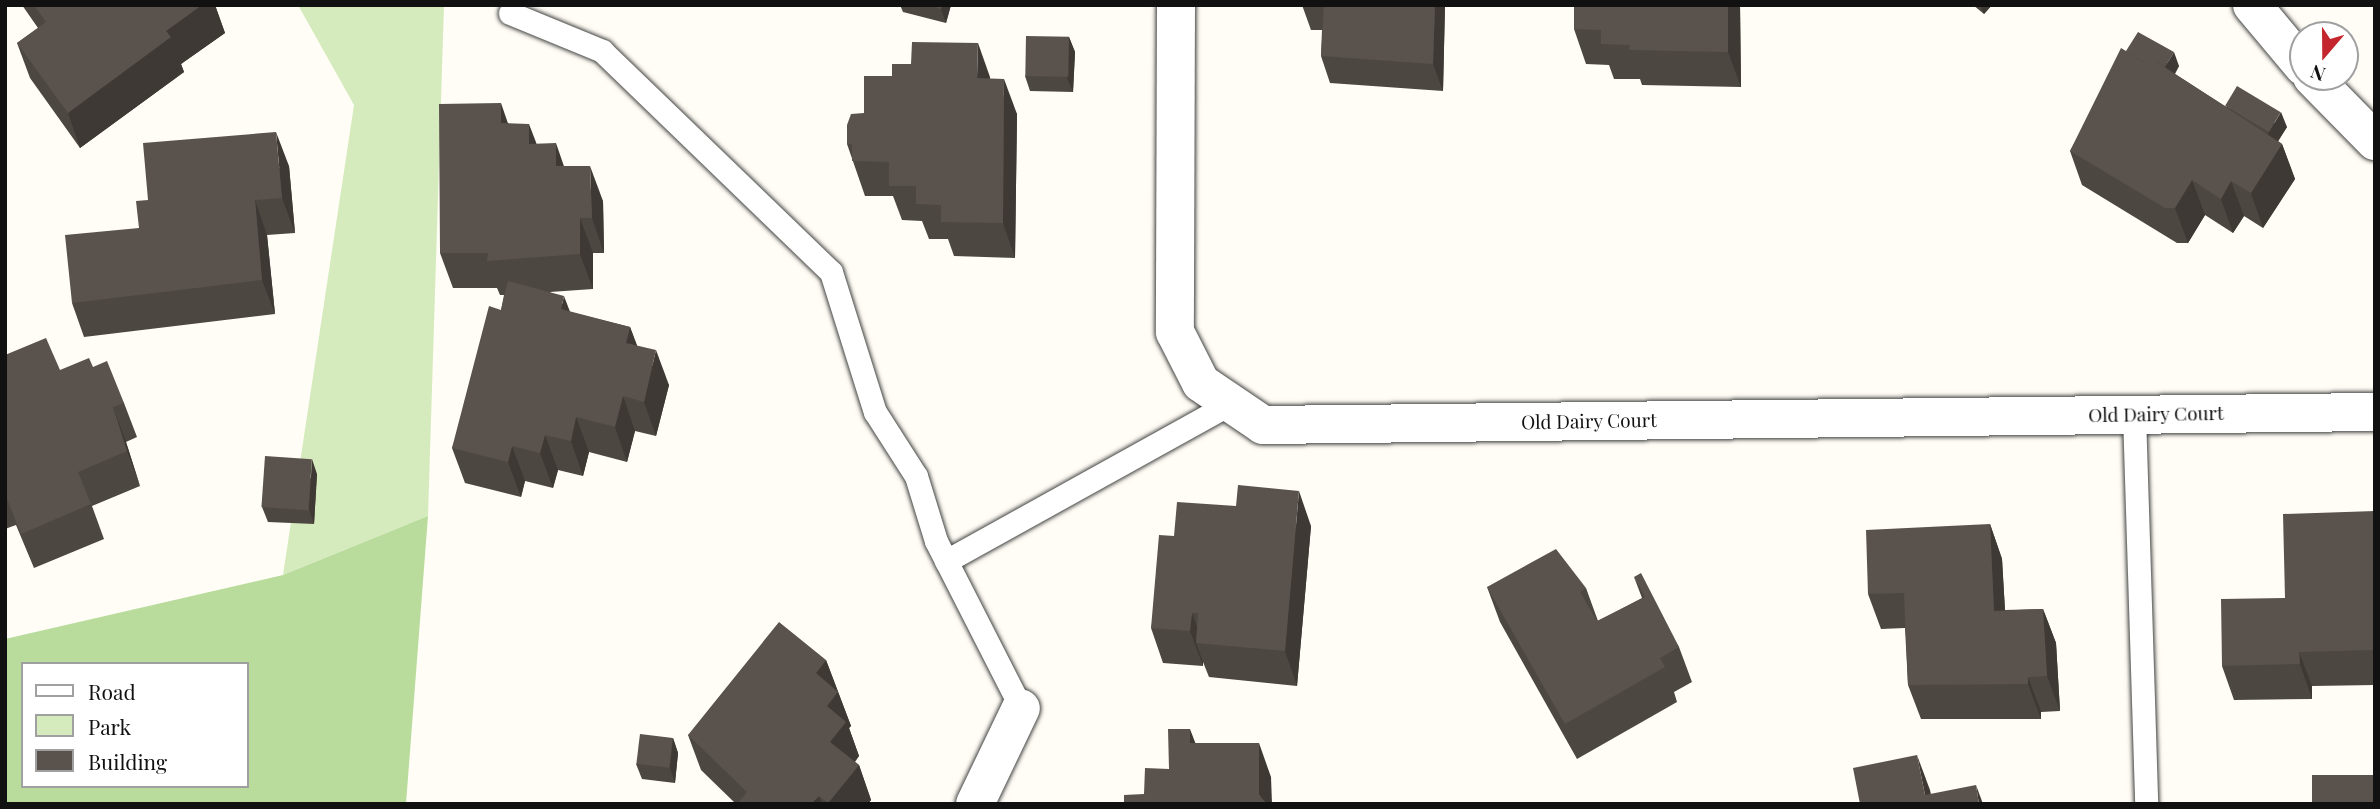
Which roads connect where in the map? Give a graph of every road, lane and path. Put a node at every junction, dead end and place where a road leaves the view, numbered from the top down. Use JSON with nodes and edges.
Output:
{"nodes":[{"id":1,"x":1176,"y":5,"type":"edge"},
{"id":2,"x":2252,"y":5,"type":"edge"},
{"id":3,"x":510,"y":13,"type":"dead end"},
{"id":4,"x":2289,"y":49,"type":"edge"},
{"id":5,"x":2326,"y":91,"type":"edge"},
{"id":6,"x":2375,"y":141,"type":"edge"},
{"id":7,"x":1231,"y":403,"type":"junction"},
{"id":8,"x":2375,"y":412,"type":"edge"},
{"id":9,"x":2134,"y":414,"type":"junction"},
{"id":10,"x":946,"y":561,"type":"junction"},
{"id":11,"x":1021,"y":708,"type":"joint"},
{"id":12,"x":975,"y":804,"type":"edge"},
{"id":13,"x":2146,"y":804,"type":"edge"}],
"edges":[{"from":1,"to":7,"type":"street","name":"Old Dairy Court"},
{"from":2,"to":4,"type":"street"},
{"from":3,"to":10,"type":"lane"},
{"from":5,"to":6,"type":"street"},
{"from":7,"to":9,"type":"street","name":"Old Dairy Court"},
{"from":7,"to":10,"type":"lane"},
{"from":8,"to":9,"type":"street","name":"Old Dairy Court"},
{"from":9,"to":13,"type":"lane"},
{"from":10,"to":11,"type":"lane"},
{"from":11,"to":12,"type":"street"}]}
